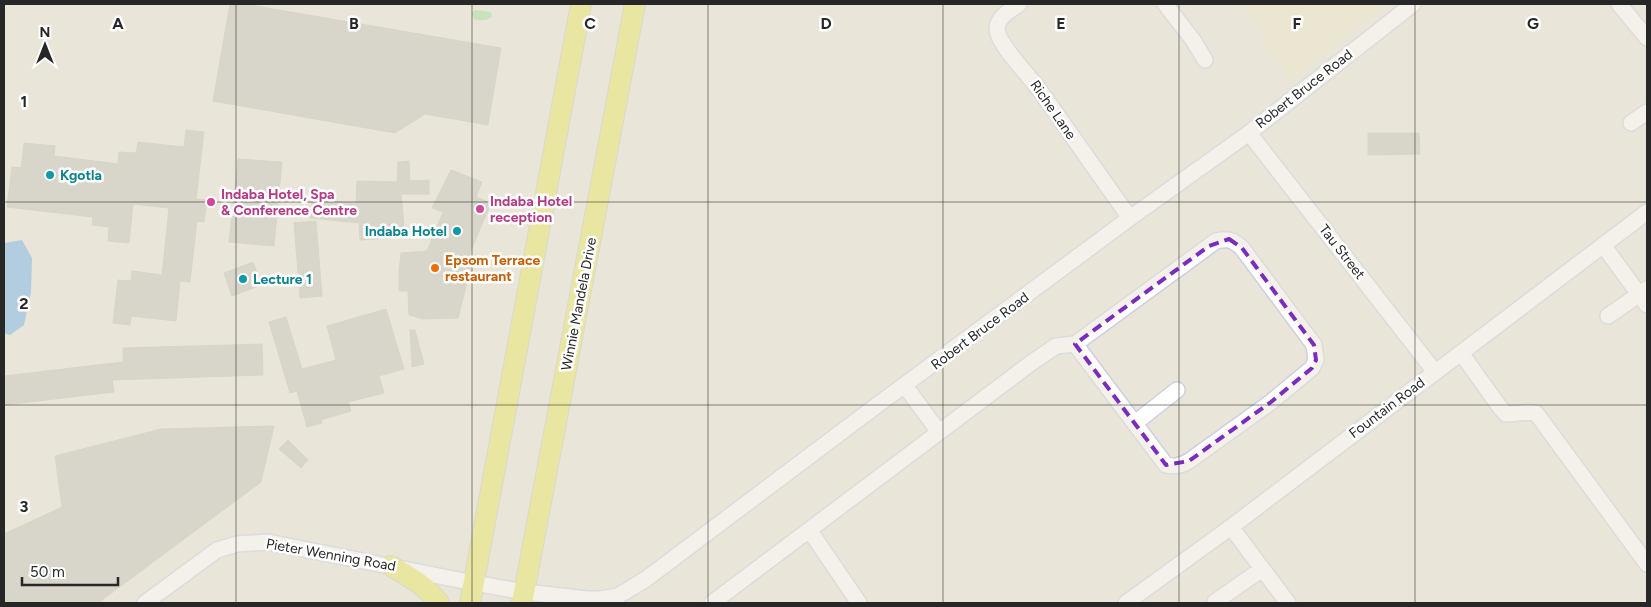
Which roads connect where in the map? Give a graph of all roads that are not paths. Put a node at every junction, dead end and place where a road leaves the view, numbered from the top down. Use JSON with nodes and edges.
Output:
{"nodes":[{"id":1,"x":581,"y":4,"type":"edge"},
{"id":2,"x":635,"y":4,"type":"edge"},
{"id":3,"x":1019,"y":4,"type":"edge"},
{"id":4,"x":1165,"y":4,"type":"edge"},
{"id":5,"x":1413,"y":4,"type":"edge"},
{"id":6,"x":1619,"y":4,"type":"edge"},
{"id":7,"x":1647,"y":38,"type":"edge"},
{"id":8,"x":1205,"y":60,"type":"dead end"},
{"id":9,"x":1647,"y":112,"type":"edge"},
{"id":10,"x":1632,"y":123,"type":"dead end"},
{"id":11,"x":1249,"y":133,"type":"junction"},
{"id":12,"x":1647,"y":212,"type":"edge"},
{"id":13,"x":1130,"y":218,"type":"junction"},
{"id":14,"x":1603,"y":245,"type":"junction"},
{"id":15,"x":1645,"y":296,"type":"edge"},
{"id":16,"x":1608,"y":316,"type":"dead end"},
{"id":17,"x":1075,"y":344,"type":"junction"},
{"id":18,"x":1461,"y":353,"type":"junction"},
{"id":19,"x":1435,"y":372,"type":"junction"},
{"id":20,"x":905,"y":386,"type":"junction"},
{"id":21,"x":1177,"y":390,"type":"dead end"},
{"id":22,"x":1136,"y":423,"type":"junction"},
{"id":23,"x":939,"y":432,"type":"junction"},
{"id":24,"x":1230,"y":526,"type":"junction"},
{"id":25,"x":810,"y":531,"type":"junction"},
{"id":26,"x":1647,"y":564,"type":"edge"},
{"id":27,"x":392,"y":566,"type":"junction"},
{"id":28,"x":1262,"y":568,"type":"junction"},
{"id":29,"x":474,"y":583,"type":"junction"},
{"id":30,"x":524,"y":598,"type":"edge"},
{"id":31,"x":1130,"y":602,"type":"edge"},
{"id":32,"x":1215,"y":602,"type":"edge"},
{"id":33,"x":145,"y":603,"type":"edge"},
{"id":34,"x":439,"y":603,"type":"edge"},
{"id":35,"x":470,"y":603,"type":"edge"},
{"id":36,"x":712,"y":603,"type":"edge"},
{"id":37,"x":859,"y":603,"type":"edge"},
{"id":38,"x":1288,"y":603,"type":"edge"}],
"edges":[{"from":1,"to":29,"type":"main road"},
{"from":2,"to":30,"type":"main road","name":"Winnie Mandela Drive"},
{"from":3,"to":13,"type":"street","name":"Riche Lane"},
{"from":4,"to":8,"type":"street"},
{"from":5,"to":11,"type":"street","name":"Robert Bruce Road"},
{"from":6,"to":7,"type":"street"},
{"from":9,"to":10,"type":"street"},
{"from":11,"to":13,"type":"street","name":"Robert Bruce Road"},
{"from":11,"to":19,"type":"street","name":"Tau Street"},
{"from":12,"to":14,"type":"street","name":"Fountain Road"},
{"from":13,"to":20,"type":"street","name":"Robert Bruce Road"},
{"from":14,"to":15,"type":"street"},
{"from":14,"to":18,"type":"street","name":"Fountain Road"},
{"from":15,"to":16,"type":"street"},
{"from":17,"to":22,"type":"street"},
{"from":17,"to":22,"type":"street"},
{"from":17,"to":23,"type":"street"},
{"from":18,"to":19,"type":"street","name":"Fountain Road"},
{"from":18,"to":26,"type":"street"},
{"from":19,"to":24,"type":"street","name":"Fountain Road"},
{"from":20,"to":23,"type":"street"},
{"from":20,"to":30,"type":"street","name":"Robert Bruce Road"},
{"from":21,"to":22,"type":"street"},
{"from":23,"to":25,"type":"street"},
{"from":24,"to":28,"type":"street"},
{"from":24,"to":31,"type":"street","name":"Fountain Road"},
{"from":25,"to":36,"type":"street"},
{"from":25,"to":37,"type":"street"},
{"from":27,"to":29,"type":"street","name":"Pieter Wenning Road"},
{"from":27,"to":33,"type":"street","name":"Pieter Wenning Road"},
{"from":27,"to":34,"type":"main road"},
{"from":28,"to":32,"type":"street"},
{"from":28,"to":38,"type":"street"},
{"from":29,"to":30,"type":"street","name":"Pieter Wenning Road"},
{"from":29,"to":35,"type":"main road"}]}
